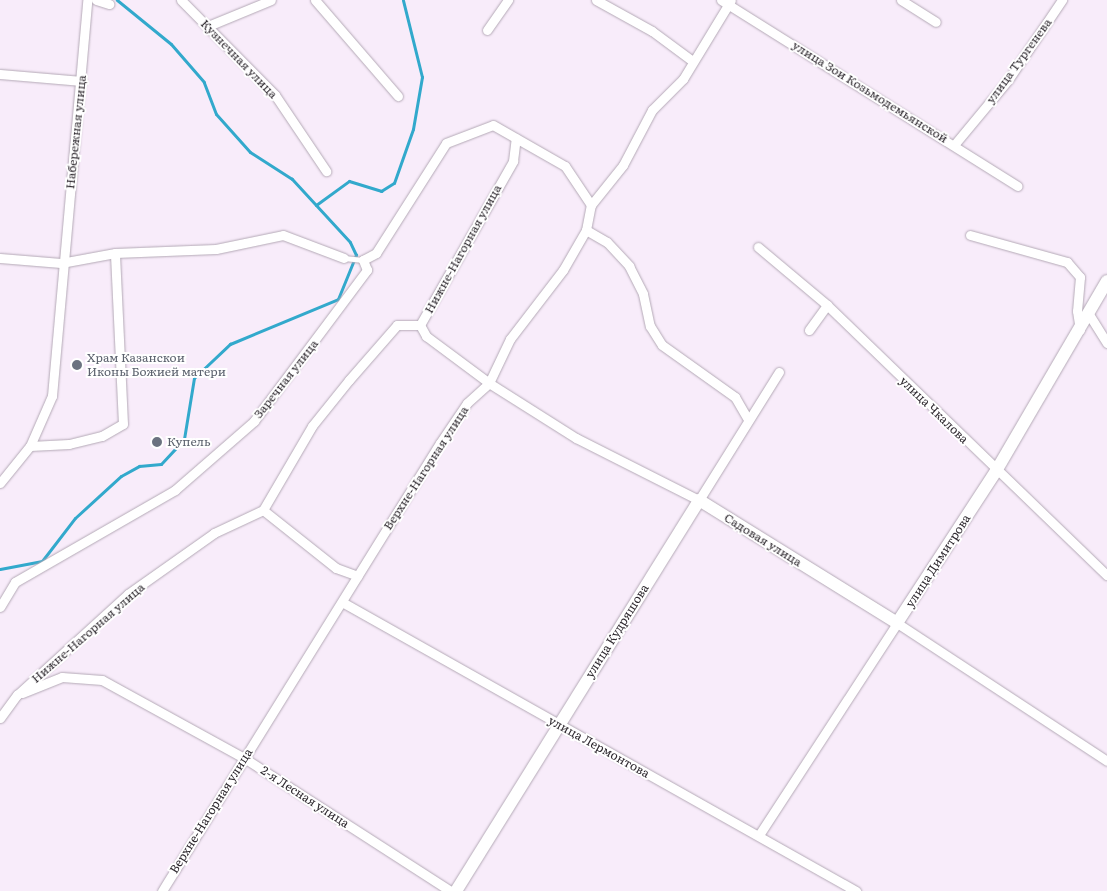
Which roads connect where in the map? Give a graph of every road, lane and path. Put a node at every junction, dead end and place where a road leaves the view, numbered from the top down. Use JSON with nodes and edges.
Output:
{"nodes":[{"id":1,"x":87,"y":0,"type":"edge"},
{"id":2,"x":96,"y":0,"type":"edge"},
{"id":3,"x":181,"y":0,"type":"edge"},
{"id":4,"x":271,"y":0,"type":"edge"},
{"id":5,"x":316,"y":0,"type":"edge"},
{"id":6,"x":508,"y":0,"type":"edge"},
{"id":7,"x":596,"y":0,"type":"edge"},
{"id":8,"x":721,"y":0,"type":"edge"},
{"id":9,"x":901,"y":0,"type":"edge"},
{"id":10,"x":1062,"y":0,"type":"edge"},
{"id":11,"x":730,"y":3,"type":"edge"},
{"id":12,"x":109,"y":4,"type":"dead end"},
{"id":13,"x":936,"y":22,"type":"dead end"},
{"id":14,"x":208,"y":26,"type":"junction"},
{"id":15,"x":487,"y":30,"type":"dead end"},
{"id":16,"x":691,"y":60,"type":"junction"},
{"id":17,"x":0,"y":74,"type":"edge"},
{"id":18,"x":82,"y":81,"type":"junction"},
{"id":19,"x":398,"y":96,"type":"dead end"},
{"id":20,"x":516,"y":138,"type":"junction"},
{"id":21,"x":954,"y":145,"type":"junction"},
{"id":22,"x":326,"y":171,"type":"dead end"},
{"id":23,"x":1017,"y":186,"type":"dead end"},
{"id":24,"x":591,"y":205,"type":"junction"},
{"id":25,"x":586,"y":230,"type":"junction"},
{"id":26,"x":970,"y":235,"type":"dead end"},
{"id":27,"x":758,"y":247,"type":"dead end"},
{"id":28,"x":115,"y":253,"type":"junction"},
{"id":29,"x":0,"y":258,"type":"edge"},
{"id":30,"x":344,"y":258,"type":"joint"},
{"id":31,"x":363,"y":260,"type":"junction"},
{"id":32,"x":61,"y":263,"type":"junction"},
{"id":33,"x":1107,"y":281,"type":"edge"},
{"id":34,"x":826,"y":306,"type":"junction"},
{"id":35,"x":1090,"y":316,"type":"junction"},
{"id":36,"x":420,"y":325,"type":"junction"},
{"id":37,"x":809,"y":330,"type":"dead end"},
{"id":38,"x":1080,"y":331,"type":"junction"},
{"id":39,"x":1107,"y":343,"type":"edge"},
{"id":40,"x":779,"y":372,"type":"dead end"},
{"id":41,"x":489,"y":383,"type":"junction"},
{"id":42,"x":747,"y":418,"type":"junction"},
{"id":43,"x":30,"y":446,"type":"junction"},
{"id":44,"x":996,"y":471,"type":"junction"},
{"id":45,"x":0,"y":482,"type":"edge"},
{"id":46,"x":699,"y":500,"type":"junction"},
{"id":47,"x":263,"y":510,"type":"junction"},
{"id":48,"x":358,"y":576,"type":"junction"},
{"id":49,"x":1107,"y":576,"type":"edge"},
{"id":50,"x":342,"y":602,"type":"junction"},
{"id":51,"x":0,"y":607,"type":"edge"},
{"id":52,"x":897,"y":623,"type":"junction"},
{"id":53,"x":17,"y":695,"type":"junction"},
{"id":54,"x":0,"y":718,"type":"edge"},
{"id":55,"x":560,"y":724,"type":"junction"},
{"id":56,"x":244,"y":758,"type":"junction"},
{"id":57,"x":1107,"y":761,"type":"edge"},
{"id":58,"x":759,"y":835,"type":"junction"},
{"id":59,"x":162,"y":891,"type":"edge"},
{"id":60,"x":450,"y":891,"type":"edge"},
{"id":61,"x":456,"y":891,"type":"edge"},
{"id":62,"x":856,"y":891,"type":"edge"}],
"edges":[{"from":1,"to":18,"type":"street","name":"Набережная улица"},
{"from":2,"to":12,"type":"street"},
{"from":3,"to":14,"type":"street","name":"Кузнечная улица"},
{"from":4,"to":14,"type":"street"},
{"from":5,"to":19,"type":"street"},
{"from":6,"to":15,"type":"street"},
{"from":7,"to":16,"type":"street"},
{"from":8,"to":11,"type":"street","name":"улица Зои Козьмодемьянской"},
{"from":9,"to":13,"type":"street"},
{"from":10,"to":21,"type":"street","name":"улица Тургенева"},
{"from":11,"to":16,"type":"street","name":"Верхне-Нагорная улица"},
{"from":11,"to":21,"type":"street","name":"улица Зои Козьмодемьянской"},
{"from":14,"to":22,"type":"street","name":"Кузнечная улица"},
{"from":16,"to":24,"type":"street","name":"Верхне-Нагорная улица"},
{"from":17,"to":18,"type":"street"},
{"from":18,"to":32,"type":"street","name":"Набережная улица"},
{"from":20,"to":24,"type":"street"},
{"from":20,"to":31,"type":"street"},
{"from":20,"to":36,"type":"street","name":"Нижне-Нагорная улица"},
{"from":21,"to":23,"type":"street","name":"улица Зои Козьмодемьянской"},
{"from":24,"to":25,"type":"street","name":"Верхне-Нагорная улица"},
{"from":25,"to":41,"type":"street","name":"Верхне-Нагорная улица"},
{"from":25,"to":42,"type":"street"},
{"from":26,"to":38,"type":"street"},
{"from":27,"to":34,"type":"street","name":"улица Чкалова"},
{"from":28,"to":30,"type":"street"},
{"from":28,"to":32,"type":"street"},
{"from":28,"to":43,"type":"street"},
{"from":29,"to":32,"type":"street"},
{"from":30,"to":31,"type":"lane"},
{"from":31,"to":51,"type":"street","name":"Заречная улица"},
{"from":32,"to":43,"type":"street","name":"Набережная улица"},
{"from":33,"to":35,"type":"street","name":"улица Димитрова"},
{"from":34,"to":37,"type":"street"},
{"from":34,"to":44,"type":"street","name":"улица Чкалова"},
{"from":35,"to":38,"type":"street","name":"улица Димитрова"},
{"from":35,"to":39,"type":"street"},
{"from":36,"to":41,"type":"street","name":"Садовая улица"},
{"from":36,"to":47,"type":"street","name":"Нижне-Нагорная улица"},
{"from":38,"to":44,"type":"street","name":"улица Димитрова"},
{"from":40,"to":42,"type":"street","name":"улица Кудряшова"},
{"from":41,"to":46,"type":"street","name":"Садовая улица"},
{"from":41,"to":48,"type":"street","name":"Верхне-Нагорная улица"},
{"from":42,"to":46,"type":"street","name":"улица Кудряшова"},
{"from":43,"to":45,"type":"street","name":"Набережная улица"},
{"from":44,"to":49,"type":"street","name":"улица Чкалова"},
{"from":44,"to":52,"type":"street","name":"улица Димитрова"},
{"from":46,"to":52,"type":"street","name":"Садовая улица"},
{"from":46,"to":55,"type":"street","name":"улица Кудряшова"},
{"from":47,"to":48,"type":"street"},
{"from":47,"to":53,"type":"street","name":"Нижне-Нагорная улица"},
{"from":48,"to":50,"type":"street","name":"Верхне-Нагорная улица"},
{"from":50,"to":55,"type":"street","name":"улица Лермонтова"},
{"from":50,"to":56,"type":"street","name":"Верхне-Нагорная улица"},
{"from":52,"to":57,"type":"street","name":"Садовая улица"},
{"from":52,"to":58,"type":"street","name":"улица Димитрова"},
{"from":53,"to":54,"type":"street","name":"Нижне-Нагорная улица"},
{"from":53,"to":56,"type":"street","name":"2-я Лесная улица"},
{"from":55,"to":58,"type":"street","name":"улица Лермонтова"},
{"from":55,"to":61,"type":"street","name":"улица Кудряшова"},
{"from":56,"to":59,"type":"street","name":"Верхне-Нагорная улица"},
{"from":56,"to":60,"type":"street","name":"2-я Лесная улица"},
{"from":58,"to":62,"type":"street","name":"улица Лермонтова"}]}
